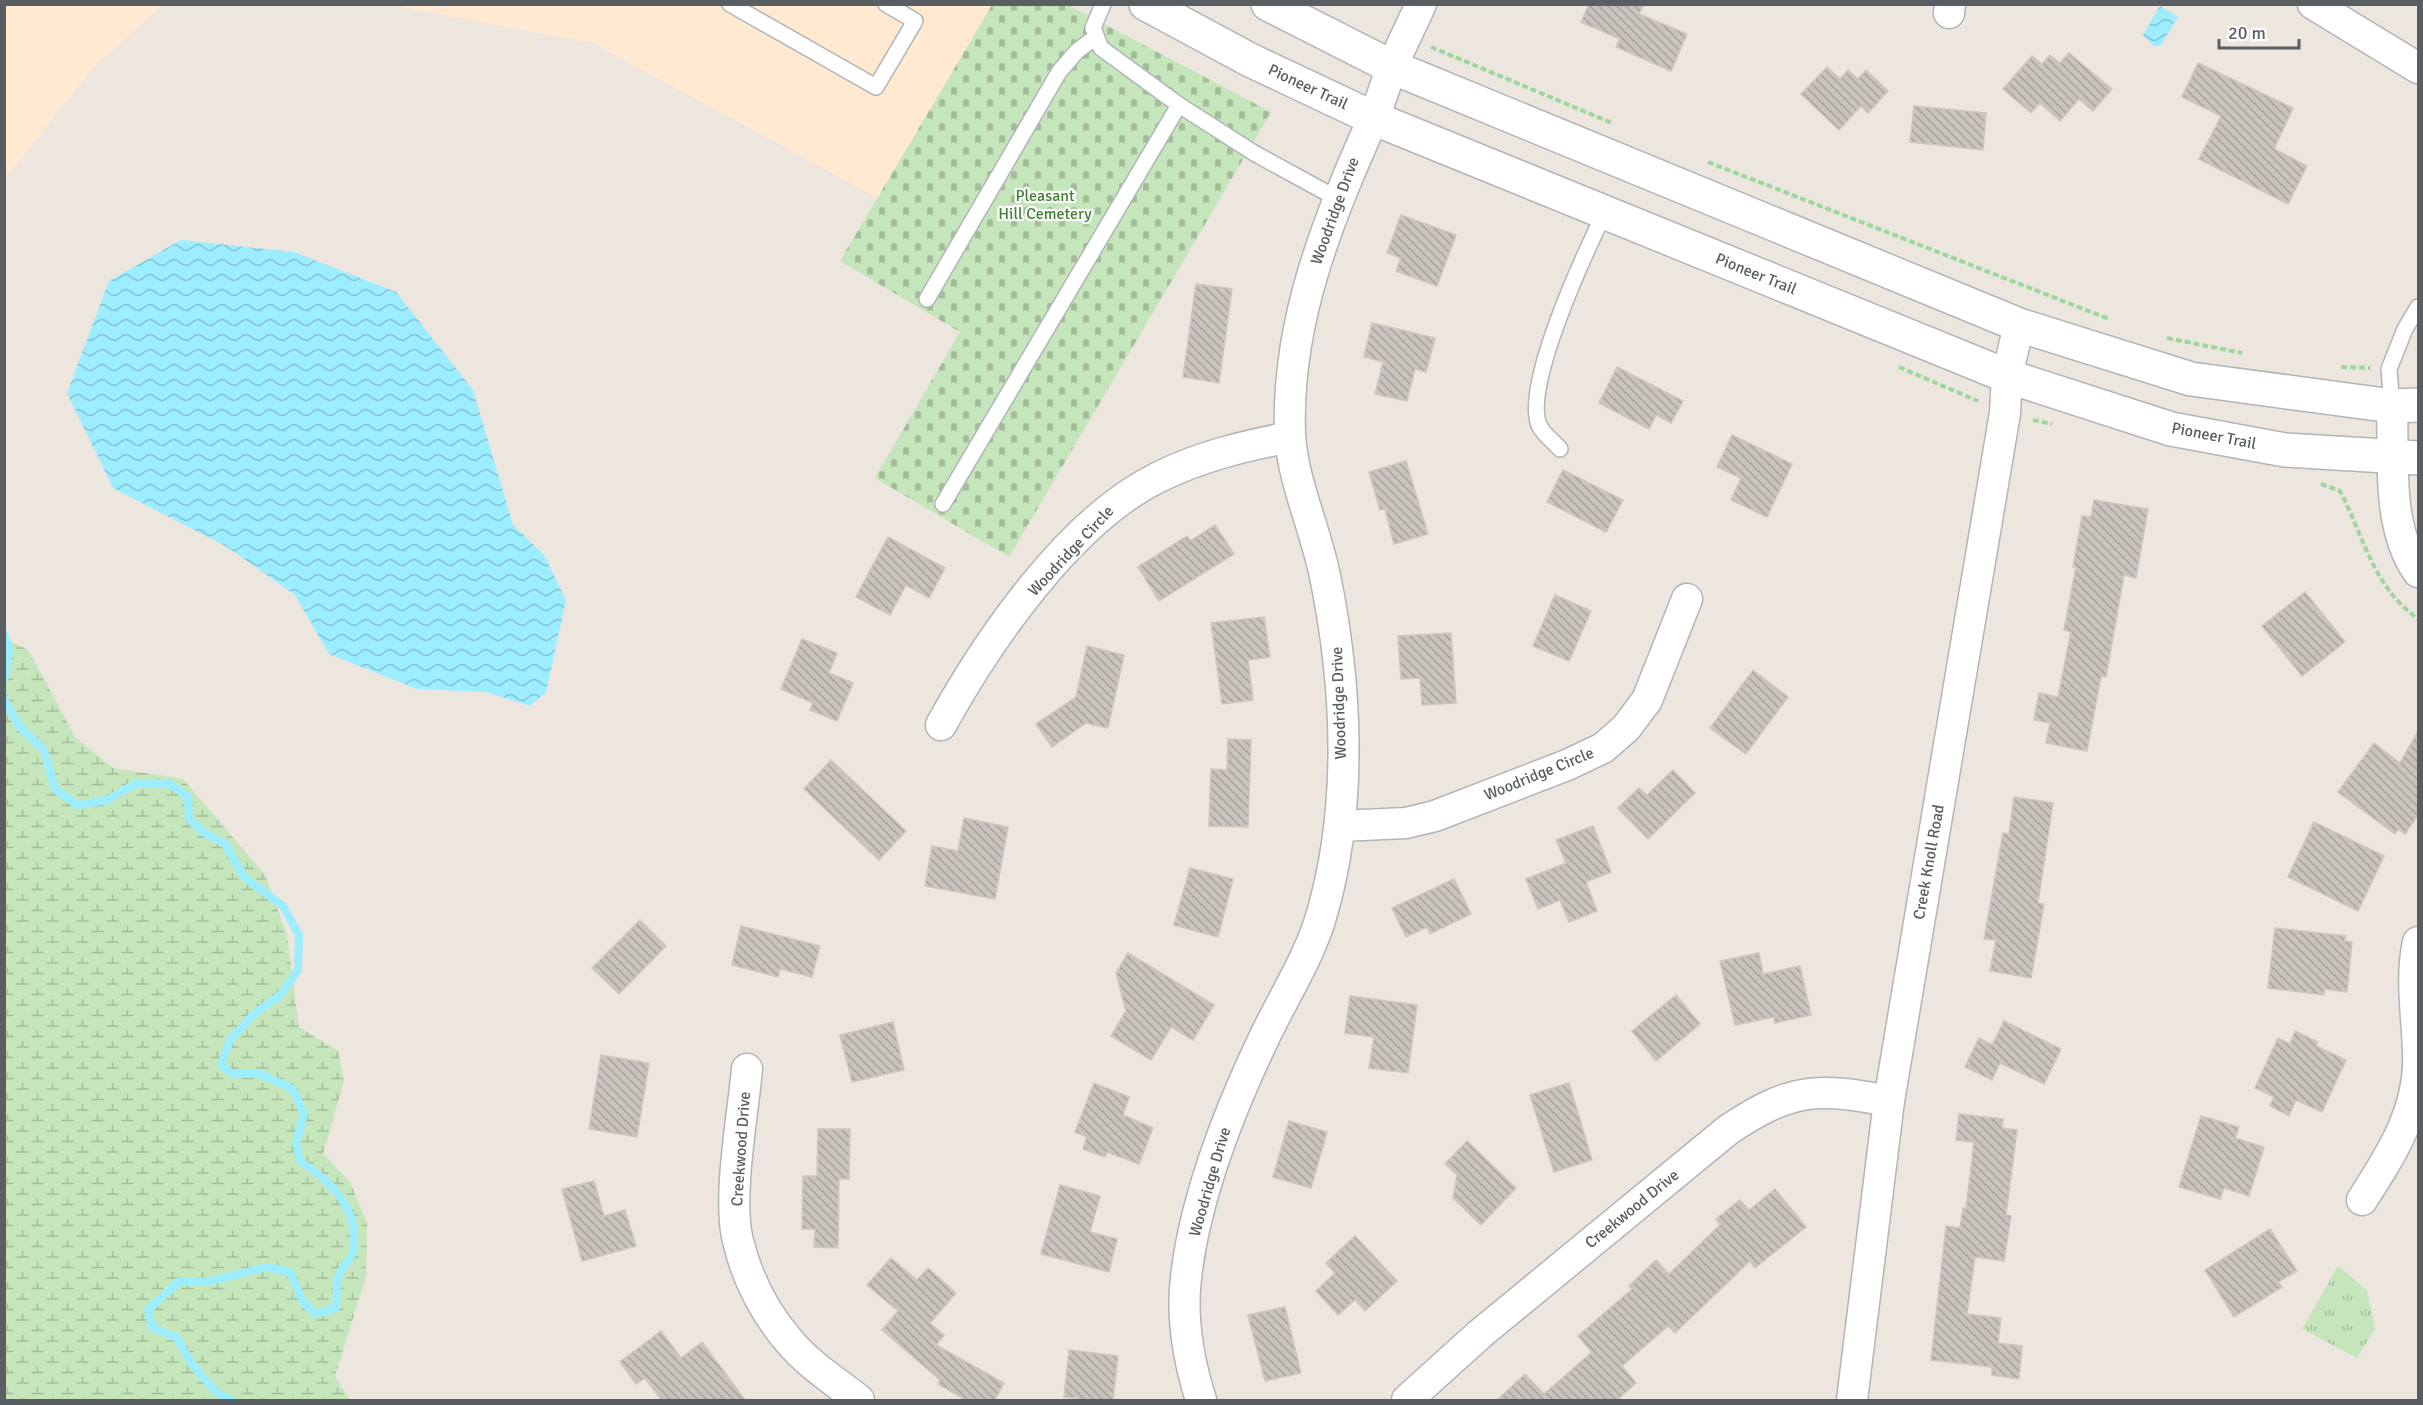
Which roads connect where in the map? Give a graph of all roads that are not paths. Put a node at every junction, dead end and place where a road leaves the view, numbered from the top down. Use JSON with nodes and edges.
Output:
{"nodes":[{"id":1,"x":730,"y":4,"type":"edge"},
{"id":2,"x":886,"y":4,"type":"edge"},
{"id":3,"x":1103,"y":4,"type":"edge"},
{"id":4,"x":1146,"y":4,"type":"edge"},
{"id":5,"x":1268,"y":4,"type":"edge"},
{"id":6,"x":1421,"y":4,"type":"edge"},
{"id":7,"x":2313,"y":4,"type":"edge"},
{"id":8,"x":1096,"y":37,"type":"junction"},
{"id":9,"x":1392,"y":67,"type":"junction"},
{"id":10,"x":2418,"y":68,"type":"edge"},
{"id":11,"x":1179,"y":105,"type":"junction"},
{"id":12,"x":1373,"y":118,"type":"junction"},
{"id":13,"x":1338,"y":199,"type":"junction"},
{"id":14,"x":1605,"y":213,"type":"junction"},
{"id":15,"x":927,"y":299,"type":"dead end"},
{"id":16,"x":2418,"y":307,"type":"edge"},
{"id":17,"x":2019,"y":325,"type":"junction"},
{"id":18,"x":2007,"y":376,"type":"junction"},
{"id":19,"x":2405,"y":405,"type":"edge"},
{"id":20,"x":1290,"y":437,"type":"junction"},
{"id":21,"x":1560,"y":448,"type":"dead end"},
{"id":22,"x":2406,"y":458,"type":"edge"},
{"id":23,"x":944,"y":504,"type":"dead end"},
{"id":24,"x":2418,"y":573,"type":"edge"},
{"id":25,"x":1687,"y":599,"type":"dead end"},
{"id":26,"x":941,"y":725,"type":"dead end"},
{"id":27,"x":1340,"y":826,"type":"junction"},
{"id":28,"x":2418,"y":942,"type":"edge"},
{"id":29,"x":747,"y":1069,"type":"dead end"},
{"id":30,"x":1889,"y":1101,"type":"junction"},
{"id":31,"x":2362,"y":1200,"type":"dead end"},
{"id":32,"x":859,"y":1401,"type":"edge"},
{"id":33,"x":1201,"y":1401,"type":"edge"},
{"id":34,"x":1407,"y":1401,"type":"edge"},
{"id":35,"x":1852,"y":1401,"type":"edge"}],
"edges":[{"from":1,"to":2,"type":"lane"},
{"from":3,"to":8,"type":"lane"},
{"from":4,"to":12,"type":"main road","name":"Pioneer Trail"},
{"from":5,"to":9,"type":"main road"},
{"from":6,"to":9,"type":"street","name":"Woodridge Drive"},
{"from":7,"to":10,"type":"street"},
{"from":8,"to":11,"type":"lane"},
{"from":8,"to":15,"type":"lane"},
{"from":9,"to":12,"type":"street","name":"Woodridge Drive"},
{"from":9,"to":17,"type":"main road"},
{"from":11,"to":13,"type":"lane"},
{"from":11,"to":23,"type":"lane"},
{"from":12,"to":13,"type":"street","name":"Woodridge Drive"},
{"from":12,"to":14,"type":"main road","name":"Pioneer Trail"},
{"from":13,"to":20,"type":"street","name":"Woodridge Drive"},
{"from":14,"to":18,"type":"main road","name":"Pioneer Trail"},
{"from":14,"to":21,"type":"lane"},
{"from":16,"to":19,"type":"lane"},
{"from":17,"to":18,"type":"street","name":"Creek Knoll Road"},
{"from":17,"to":19,"type":"main road"},
{"from":18,"to":22,"type":"main road","name":"Pioneer Trail"},
{"from":18,"to":30,"type":"street","name":"Creek Knoll Road"},
{"from":19,"to":22,"type":"street"},
{"from":20,"to":26,"type":"street","name":"Woodridge Circle"},
{"from":20,"to":27,"type":"street","name":"Woodridge Drive"},
{"from":22,"to":24,"type":"street"},
{"from":25,"to":27,"type":"street","name":"Woodridge Circle"},
{"from":27,"to":33,"type":"street","name":"Woodridge Drive"},
{"from":28,"to":31,"type":"street"},
{"from":29,"to":32,"type":"street","name":"Creekwood Drive"},
{"from":30,"to":34,"type":"street","name":"Creekwood Drive"},
{"from":30,"to":35,"type":"street","name":"Creek Knoll Road"}]}
